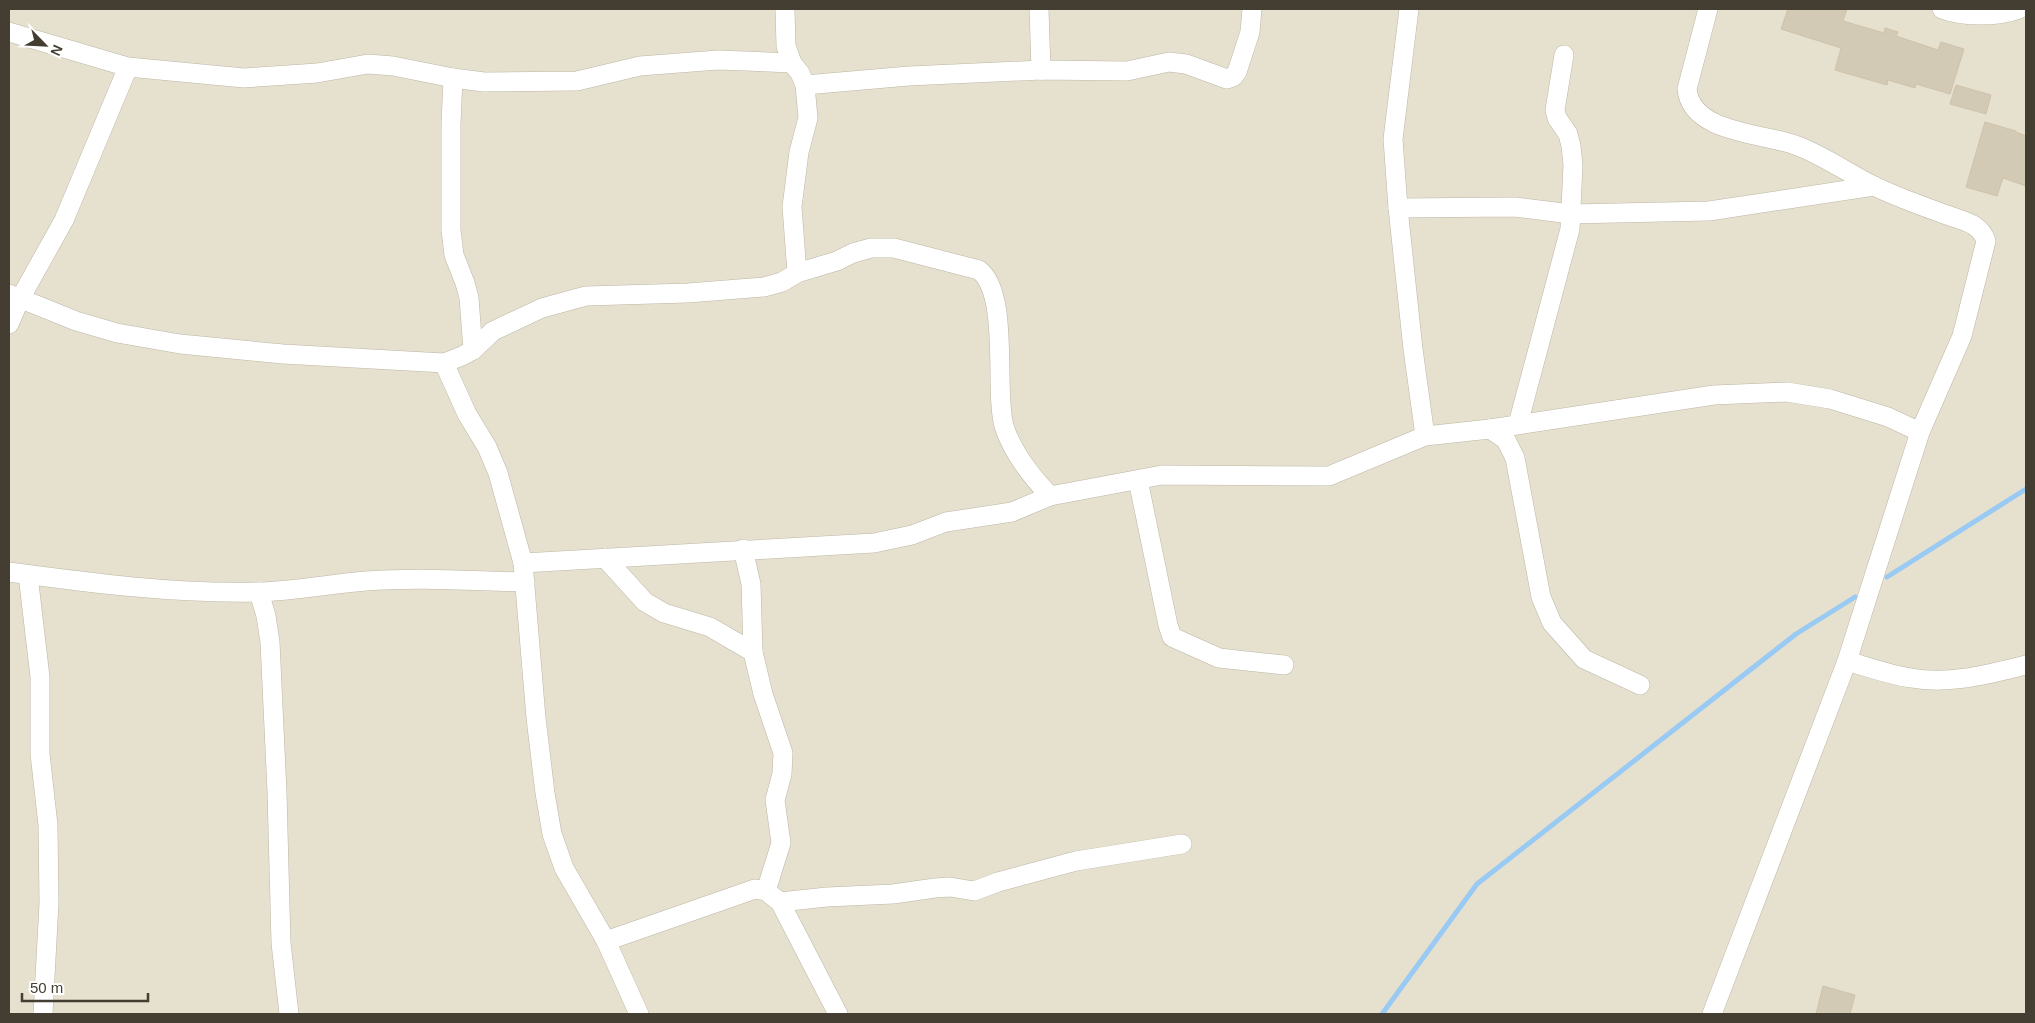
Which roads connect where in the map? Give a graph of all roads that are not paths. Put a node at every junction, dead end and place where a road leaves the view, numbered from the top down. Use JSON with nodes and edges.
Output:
{"nodes":[{"id":1,"x":785,"y":9,"type":"edge"},
{"id":2,"x":1039,"y":9,"type":"edge"},
{"id":3,"x":1252,"y":9,"type":"edge"},
{"id":4,"x":1409,"y":9,"type":"edge"},
{"id":5,"x":1708,"y":9,"type":"edge"},
{"id":6,"x":1942,"y":9,"type":"edge"},
{"id":7,"x":2019,"y":9,"type":"edge"},
{"id":8,"x":9,"y":32,"type":"edge"},
{"id":9,"x":1564,"y":55,"type":"dead end"},
{"id":10,"x":792,"y":63,"type":"junction"},
{"id":11,"x":128,"y":67,"type":"junction"},
{"id":12,"x":1041,"y":70,"type":"junction"},
{"id":13,"x":453,"y":78,"type":"junction"},
{"id":14,"x":805,"y":85,"type":"junction"},
{"id":15,"x":1874,"y":186,"type":"junction"},
{"id":16,"x":1398,"y":208,"type":"junction"},
{"id":17,"x":1571,"y":214,"type":"junction"},
{"id":18,"x":797,"y":273,"type":"junction"},
{"id":19,"x":14,"y":296,"type":"edge"},
{"id":20,"x":9,"y":324,"type":"edge"},
{"id":21,"x":473,"y":350,"type":"junction"},
{"id":22,"x":444,"y":363,"type":"junction"},
{"id":23,"x":1518,"y":424,"type":"junction"},
{"id":24,"x":1490,"y":429,"type":"junction"},
{"id":25,"x":1920,"y":432,"type":"junction"},
{"id":26,"x":1425,"y":436,"type":"junction"},
{"id":27,"x":1138,"y":480,"type":"junction"},
{"id":28,"x":1050,"y":496,"type":"junction"},
{"id":29,"x":743,"y":549,"type":"junction"},
{"id":30,"x":605,"y":558,"type":"junction"},
{"id":31,"x":523,"y":564,"type":"junction"},
{"id":32,"x":9,"y":572,"type":"edge"},
{"id":33,"x":28,"y":575,"type":"junction"},
{"id":34,"x":525,"y":582,"type":"junction"},
{"id":35,"x":260,"y":592,"type":"junction"},
{"id":36,"x":754,"y":652,"type":"junction"},
{"id":37,"x":1847,"y":661,"type":"junction"},
{"id":38,"x":1284,"y":665,"type":"dead end"},
{"id":39,"x":2026,"y":665,"type":"edge"},
{"id":40,"x":1640,"y":684,"type":"dead end"},
{"id":41,"x":1182,"y":844,"type":"dead end"},
{"id":42,"x":773,"y":897,"type":"junction"},
{"id":43,"x":606,"y":941,"type":"junction"},
{"id":44,"x":43,"y":1014,"type":"edge"},
{"id":45,"x":289,"y":1014,"type":"edge"},
{"id":46,"x":640,"y":1014,"type":"edge"},
{"id":47,"x":838,"y":1014,"type":"edge"},
{"id":48,"x":1712,"y":1014,"type":"edge"}],
"edges":[{"from":1,"to":10,"type":"street"},
{"from":2,"to":12,"type":"street"},
{"from":3,"to":12,"type":"street"},
{"from":4,"to":16,"type":"street"},
{"from":5,"to":15,"type":"street"},
{"from":6,"to":7,"type":"street"},
{"from":8,"to":11,"type":"street"},
{"from":9,"to":17,"type":"street"},
{"from":10,"to":13,"type":"street"},
{"from":10,"to":14,"type":"street"},
{"from":11,"to":13,"type":"street"},
{"from":11,"to":19,"type":"street"},
{"from":12,"to":14,"type":"street"},
{"from":13,"to":21,"type":"street"},
{"from":14,"to":18,"type":"street"},
{"from":15,"to":17,"type":"street"},
{"from":15,"to":25,"type":"street"},
{"from":16,"to":17,"type":"street"},
{"from":16,"to":26,"type":"street"},
{"from":17,"to":23,"type":"street"},
{"from":18,"to":21,"type":"street"},
{"from":18,"to":28,"type":"street"},
{"from":19,"to":20,"type":"street"},
{"from":19,"to":22,"type":"street"},
{"from":21,"to":22,"type":"street"},
{"from":22,"to":31,"type":"street"},
{"from":23,"to":24,"type":"street"},
{"from":23,"to":25,"type":"street"},
{"from":24,"to":26,"type":"street"},
{"from":24,"to":40,"type":"street"},
{"from":25,"to":37,"type":"street"},
{"from":26,"to":27,"type":"street"},
{"from":27,"to":28,"type":"street"},
{"from":27,"to":38,"type":"street"},
{"from":28,"to":29,"type":"street"},
{"from":29,"to":30,"type":"street"},
{"from":29,"to":36,"type":"street"},
{"from":30,"to":31,"type":"street"},
{"from":30,"to":36,"type":"street"},
{"from":31,"to":34,"type":"street"},
{"from":32,"to":33,"type":"street"},
{"from":33,"to":35,"type":"street"},
{"from":33,"to":44,"type":"street"},
{"from":34,"to":35,"type":"street"},
{"from":34,"to":43,"type":"street"},
{"from":35,"to":45,"type":"street"},
{"from":36,"to":42,"type":"street"},
{"from":37,"to":39,"type":"street"},
{"from":37,"to":48,"type":"street"},
{"from":41,"to":42,"type":"street"},
{"from":42,"to":43,"type":"street"},
{"from":42,"to":47,"type":"street"},
{"from":43,"to":46,"type":"street"}]}
